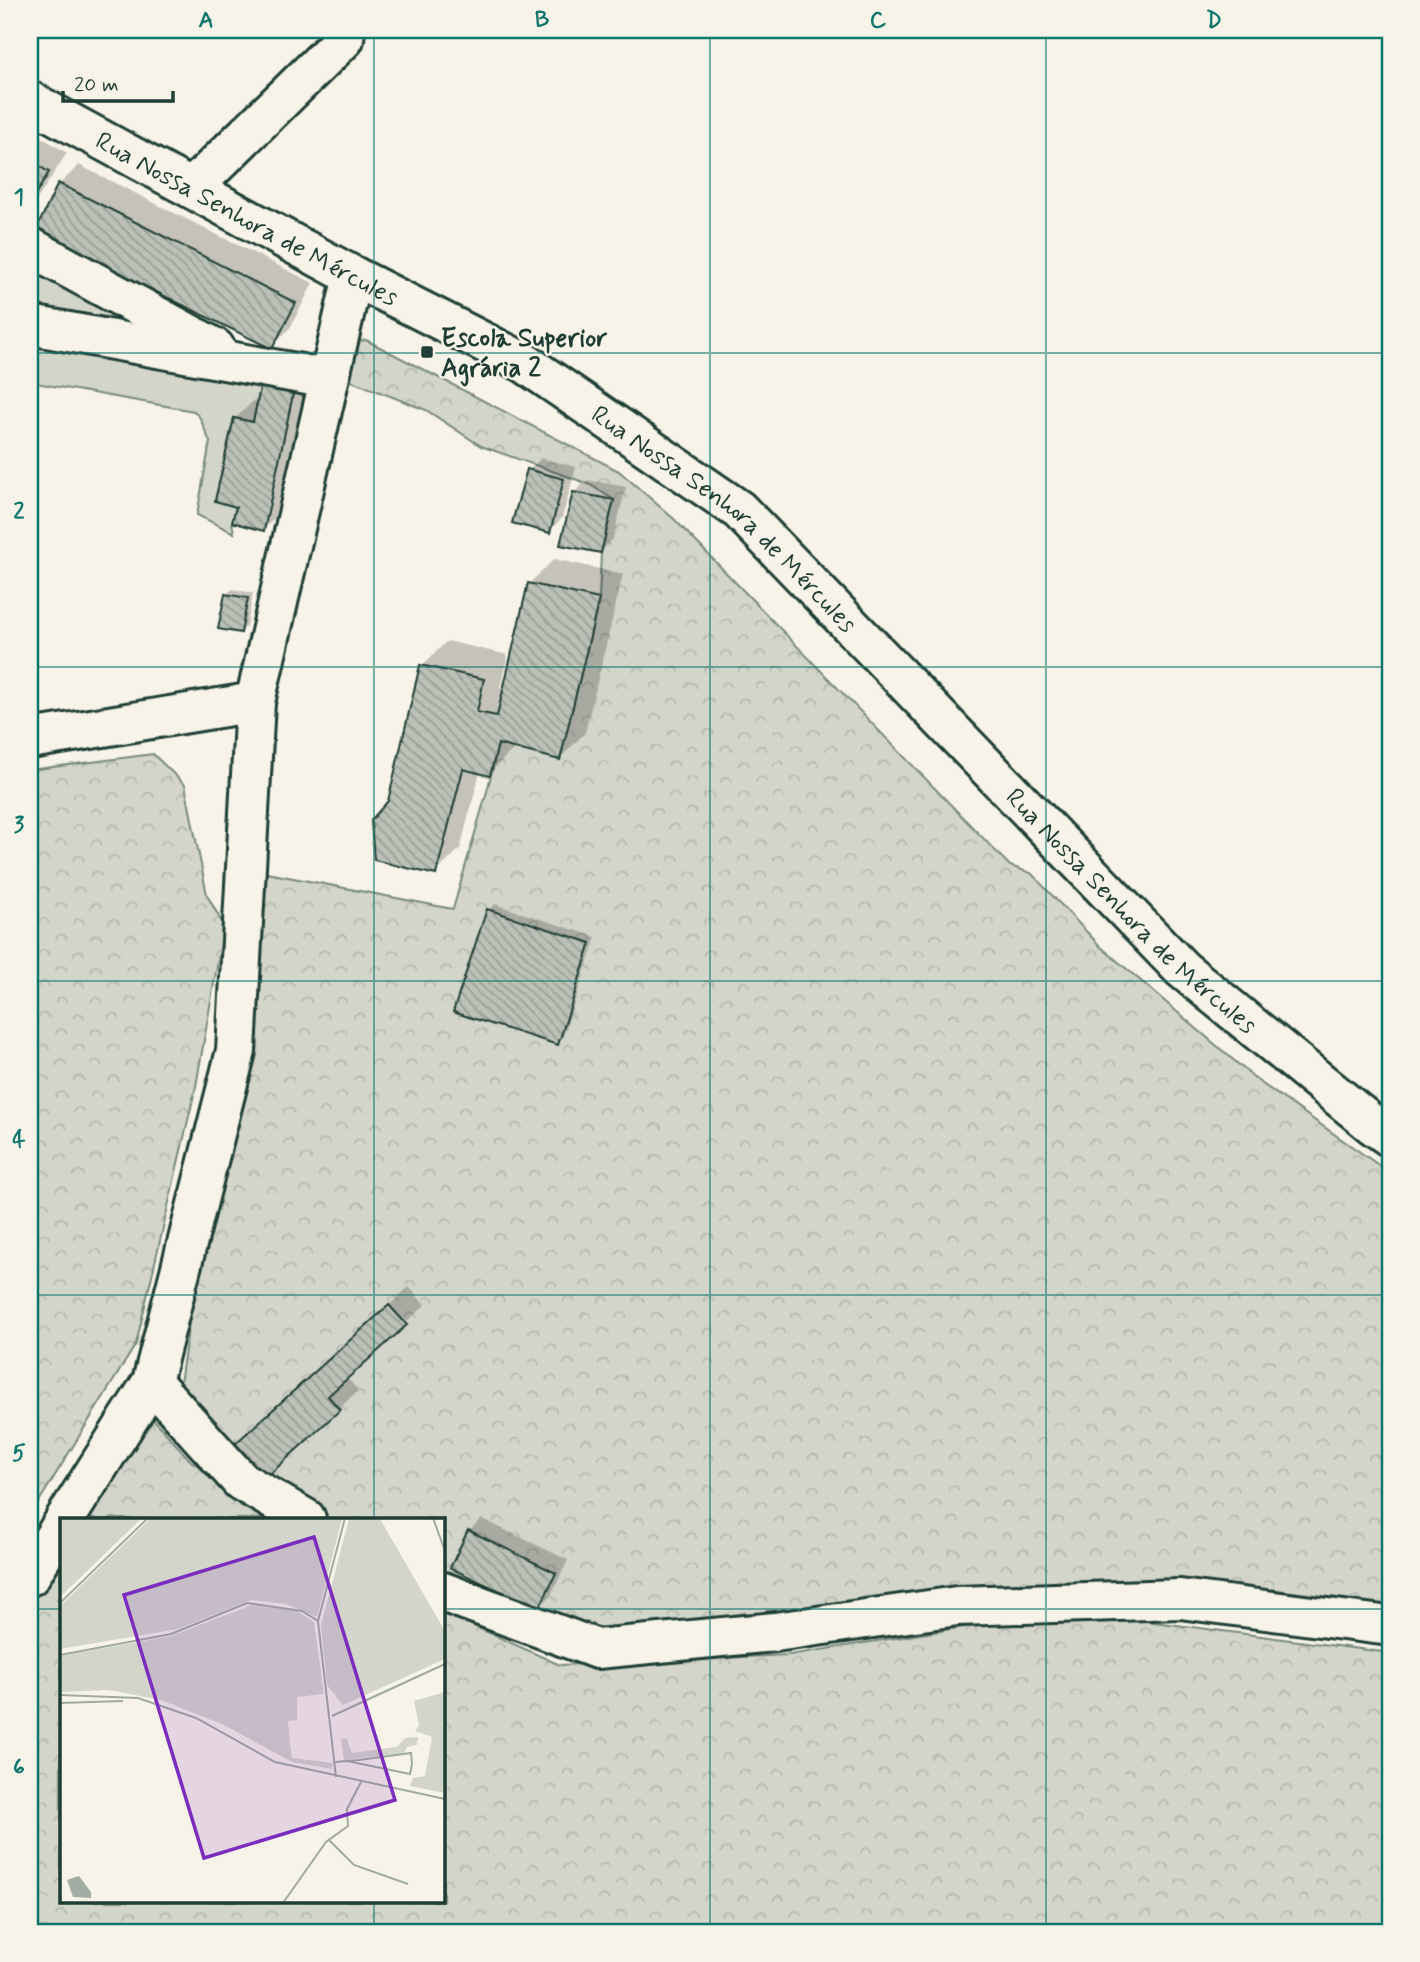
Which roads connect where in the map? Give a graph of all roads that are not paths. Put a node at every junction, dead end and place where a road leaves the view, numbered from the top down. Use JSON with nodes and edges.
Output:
{"nodes":[{"id":1,"x":345,"y":30,"type":"edge"},
{"id":2,"x":30,"y":102,"type":"edge"},
{"id":3,"x":192,"y":188,"type":"junction"},
{"id":4,"x":30,"y":247,"type":"edge"},
{"id":5,"x":353,"y":276,"type":"junction"},
{"id":6,"x":30,"y":325,"type":"edge"},
{"id":7,"x":244,"y":364,"type":"junction"},
{"id":8,"x":329,"y":379,"type":"junction"},
{"id":9,"x":255,"y":702,"type":"junction"},
{"id":10,"x":30,"y":739,"type":"edge"},
{"id":11,"x":1314,"y":1077,"type":"junction"},
{"id":12,"x":1390,"y":1119,"type":"edge"},
{"id":13,"x":1390,"y":1137,"type":"edge"},
{"id":14,"x":152,"y":1382,"type":"junction"},
{"id":15,"x":66,"y":1518,"type":"edge"},
{"id":16,"x":304,"y":1518,"type":"edge"},
{"id":17,"x":60,"y":1528,"type":"edge"},
{"id":18,"x":30,"y":1576,"type":"edge"},
{"id":19,"x":444,"y":1592,"type":"edge"},
{"id":20,"x":1390,"y":1626,"type":"edge"}],
"edges":[{"from":1,"to":3,"type":"street"},
{"from":2,"to":3,"type":"street","name":"Rua Nossa Senhora de Mércules"},
{"from":3,"to":5,"type":"street","name":"Rua Nossa Senhora de Mércules"},
{"from":4,"to":7,"type":"street"},
{"from":5,"to":8,"type":"street"},
{"from":5,"to":11,"type":"street","name":"Rua Nossa Senhora de Mércules"},
{"from":6,"to":7,"type":"street"},
{"from":7,"to":8,"type":"street"},
{"from":8,"to":9,"type":"street"},
{"from":9,"to":10,"type":"street"},
{"from":9,"to":14,"type":"street"},
{"from":11,"to":12,"type":"street","name":"Rua Nossa Senhora de Mércules"},
{"from":11,"to":13,"type":"street","name":"Rua Nossa Senhora de Mércules"},
{"from":14,"to":15,"type":"street"},
{"from":14,"to":16,"type":"street"},
{"from":17,"to":18,"type":"street"},
{"from":19,"to":20,"type":"street"}]}
